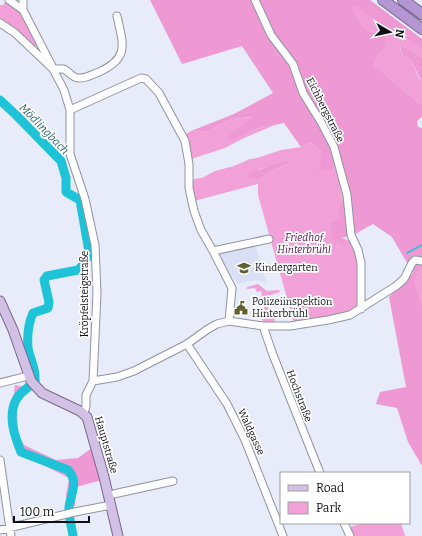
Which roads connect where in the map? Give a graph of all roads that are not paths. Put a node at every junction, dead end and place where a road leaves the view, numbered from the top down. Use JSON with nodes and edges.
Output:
{"nodes":[{"id":1,"x":9,"y":0,"type":"edge"},
{"id":2,"x":23,"y":0,"type":"edge"},
{"id":3,"x":255,"y":0,"type":"edge"},
{"id":4,"x":383,"y":0,"type":"edge"},
{"id":5,"x":403,"y":0,"type":"edge"},
{"id":6,"x":23,"y":10,"type":"junction"},
{"id":7,"x":422,"y":14,"type":"edge"},
{"id":8,"x":118,"y":16,"type":"dead end"},
{"id":9,"x":0,"y":23,"type":"edge"},
{"id":10,"x":422,"y":29,"type":"edge"},
{"id":11,"x":53,"y":69,"type":"junction"},
{"id":12,"x":70,"y":110,"type":"junction"},
{"id":13,"x":269,"y":239,"type":"dead end"},
{"id":14,"x":214,"y":251,"type":"junction"},
{"id":15,"x":422,"y":261,"type":"edge"},
{"id":16,"x":0,"y":301,"type":"edge"},
{"id":17,"x":361,"y":309,"type":"junction"},
{"id":18,"x":229,"y":321,"type":"junction"},
{"id":19,"x":263,"y":326,"type":"junction"},
{"id":20,"x":187,"y":344,"type":"junction"},
{"id":21,"x":31,"y":381,"type":"junction"},
{"id":22,"x":93,"y":381,"type":"junction"},
{"id":23,"x":0,"y":383,"type":"edge"},
{"id":24,"x":84,"y":413,"type":"junction"},
{"id":25,"x":0,"y":460,"type":"edge"},
{"id":26,"x":320,"y":472,"type":"edge"},
{"id":27,"x":173,"y":481,"type":"dead end"},
{"id":28,"x":109,"y":495,"type":"junction"},
{"id":29,"x":112,"y":505,"type":"junction"},
{"id":30,"x":344,"y":524,"type":"edge"},
{"id":31,"x":10,"y":528,"type":"junction"},
{"id":32,"x":0,"y":530,"type":"edge"},
{"id":33,"x":11,"y":536,"type":"edge"},
{"id":34,"x":118,"y":536,"type":"edge"},
{"id":35,"x":283,"y":536,"type":"edge"},
{"id":36,"x":350,"y":536,"type":"edge"}],
"edges":[{"from":1,"to":6,"type":"street"},
{"from":2,"to":6,"type":"street"},
{"from":3,"to":17,"type":"street","name":"Eichbergstraße"},
{"from":4,"to":10,"type":"highway"},
{"from":5,"to":7,"type":"highway"},
{"from":6,"to":11,"type":"street"},
{"from":8,"to":11,"type":"street"},
{"from":9,"to":11,"type":"street","name":"Kröpfelsteigstraße"},
{"from":11,"to":12,"type":"street","name":"Kröpfelsteigstraße"},
{"from":12,"to":14,"type":"street"},
{"from":12,"to":22,"type":"street","name":"Kröpfelsteigstraße"},
{"from":13,"to":14,"type":"street"},
{"from":14,"to":18,"type":"street"},
{"from":15,"to":17,"type":"street"},
{"from":16,"to":21,"type":"main road"},
{"from":17,"to":19,"type":"street"},
{"from":18,"to":19,"type":"street"},
{"from":18,"to":20,"type":"street"},
{"from":19,"to":26,"type":"street","name":"Hochstraße"},
{"from":20,"to":22,"type":"street"},
{"from":20,"to":35,"type":"street","name":"Waldgasse"},
{"from":21,"to":23,"type":"street"},
{"from":21,"to":24,"type":"main road","name":"Hauptstraße"},
{"from":22,"to":24,"type":"street"},
{"from":24,"to":28,"type":"main road","name":"Hauptstraße"},
{"from":25,"to":31,"type":"street"},
{"from":27,"to":28,"type":"street"},
{"from":28,"to":29,"type":"main road","name":"Hauptstraße"},
{"from":29,"to":31,"type":"street"},
{"from":29,"to":34,"type":"main road","name":"Hauptstraße"},
{"from":30,"to":36,"type":"street"},
{"from":31,"to":32,"type":"street"},
{"from":31,"to":33,"type":"street"}]}
